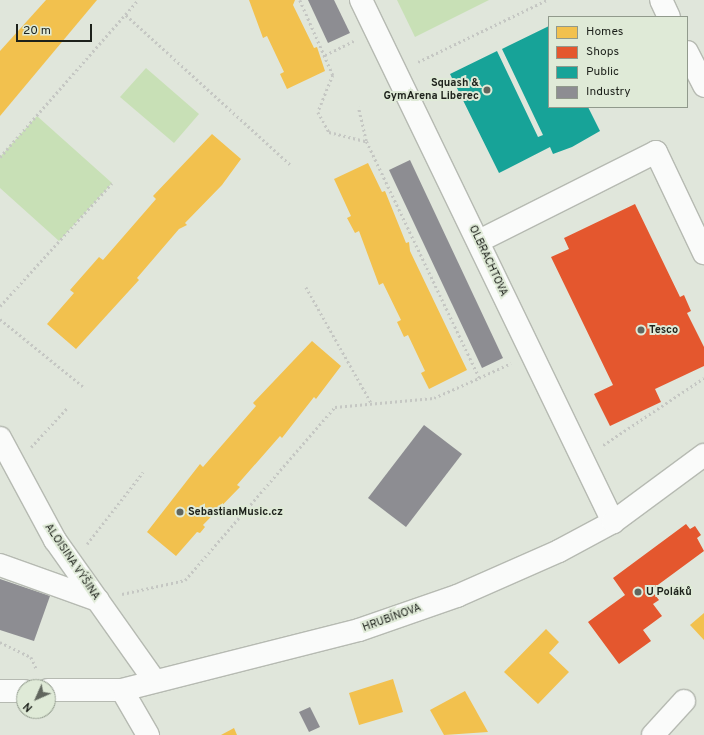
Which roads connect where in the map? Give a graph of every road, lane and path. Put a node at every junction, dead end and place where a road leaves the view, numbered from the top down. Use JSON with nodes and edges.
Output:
{"nodes":[{"id":1,"x":138,"y":0,"type":"edge"},
{"id":2,"x":300,"y":0,"type":"edge"},
{"id":3,"x":361,"y":0,"type":"edge"},
{"id":4,"x":547,"y":0,"type":"edge"},
{"id":5,"x":661,"y":0,"type":"edge"},
{"id":6,"x":126,"y":15,"type":"junction"},
{"id":7,"x":669,"y":16,"type":"edge"},
{"id":8,"x":375,"y":30,"type":"junction"},
{"id":9,"x":688,"y":54,"type":"edge"},
{"id":10,"x":325,"y":55,"type":"junction"},
{"id":11,"x":396,"y":73,"type":"junction"},
{"id":12,"x":704,"y":86,"type":"edge"},
{"id":13,"x":358,"y":107,"type":"dead end"},
{"id":14,"x":366,"y":141,"type":"junction"},
{"id":15,"x":0,"y":158,"type":"edge"},
{"id":16,"x":291,"y":165,"type":"dead end"},
{"id":17,"x":112,"y":183,"type":"dead end"},
{"id":18,"x":479,"y":241,"type":"junction"},
{"id":19,"x":704,"y":253,"type":"edge"},
{"id":20,"x":306,"y":287,"type":"dead end"},
{"id":21,"x":0,"y":306,"type":"edge"},
{"id":22,"x":0,"y":319,"type":"edge"},
{"id":23,"x":531,"y":354,"type":"junction"},
{"id":24,"x":479,"y":378,"type":"junction"},
{"id":25,"x":704,"y":378,"type":"edge"},
{"id":26,"x":85,"y":388,"type":"dead end"},
{"id":27,"x":372,"y":404,"type":"junction"},
{"id":28,"x":67,"y":408,"type":"dead end"},
{"id":29,"x":0,"y":438,"type":"edge"},
{"id":30,"x":704,"y":455,"type":"edge"},
{"id":31,"x":581,"y":459,"type":"junction"},
{"id":32,"x":15,"y":465,"type":"junction"},
{"id":33,"x":143,"y":472,"type":"dead end"},
{"id":34,"x":613,"y":522,"type":"junction"},
{"id":35,"x":72,"y":563,"type":"junction"},
{"id":36,"x":0,"y":564,"type":"edge"},
{"id":37,"x":98,"y":600,"type":"junction"},
{"id":38,"x":0,"y":642,"type":"edge"},
{"id":39,"x":42,"y":679,"type":"edge"},
{"id":40,"x":154,"y":680,"type":"junction"},
{"id":41,"x":56,"y":684,"type":"edge"},
{"id":42,"x":122,"y":690,"type":"junction"},
{"id":43,"x":0,"y":691,"type":"edge"},
{"id":44,"x":16,"y":691,"type":"edge"},
{"id":45,"x":684,"y":701,"type":"dead end"},
{"id":46,"x":148,"y":735,"type":"edge"},
{"id":47,"x":652,"y":735,"type":"edge"}],
"edges":[{"from":1,"to":6,"type":"path"},
{"from":2,"to":10,"type":"path"},
{"from":3,"to":8,"type":"street","name":"OLBRACHTOVA"},
{"from":4,"to":11,"type":"path"},
{"from":5,"to":7,"type":"street"},
{"from":6,"to":15,"type":"path"},
{"from":6,"to":16,"type":"path"},
{"from":8,"to":10,"type":"path"},
{"from":8,"to":11,"type":"street","name":"OLBRACHTOVA"},
{"from":9,"to":12,"type":"street"},
{"from":10,"to":14,"type":"path"},
{"from":11,"to":18,"type":"street","name":"OLBRACHTOVA"},
{"from":13,"to":14,"type":"path"},
{"from":14,"to":24,"type":"path"},
{"from":17,"to":21,"type":"path"},
{"from":18,"to":19,"type":"street"},
{"from":18,"to":23,"type":"street","name":"OLBRACHTOVA"},
{"from":20,"to":27,"type":"path"},
{"from":22,"to":26,"type":"path"},
{"from":23,"to":24,"type":"path"},
{"from":23,"to":31,"type":"street","name":"OLBRACHTOVA"},
{"from":24,"to":27,"type":"path"},
{"from":25,"to":31,"type":"path"},
{"from":27,"to":37,"type":"path"},
{"from":28,"to":32,"type":"path"},
{"from":29,"to":32,"type":"street","name":"ALOISINA VÝŠINA"},
{"from":30,"to":34,"type":"street","name":"HRUBÍNOVA"},
{"from":31,"to":34,"type":"street","name":"OLBRACHTOVA"},
{"from":32,"to":35,"type":"street","name":"ALOISINA VÝŠINA"},
{"from":33,"to":35,"type":"path"},
{"from":34,"to":40,"type":"street","name":"HRUBÍNOVA"},
{"from":35,"to":37,"type":"street","name":"ALOISINA VÝŠINA"},
{"from":36,"to":37,"type":"street"},
{"from":37,"to":40,"type":"street","name":"ALOISINA VÝŠINA"},
{"from":38,"to":39,"type":"path"},
{"from":40,"to":42,"type":"street","name":"HRUBÍNOVA"},
{"from":41,"to":42,"type":"street","name":"HRUBÍNOVA"},
{"from":42,"to":46,"type":"street"},
{"from":43,"to":44,"type":"street"},
{"from":45,"to":47,"type":"street"}]}
